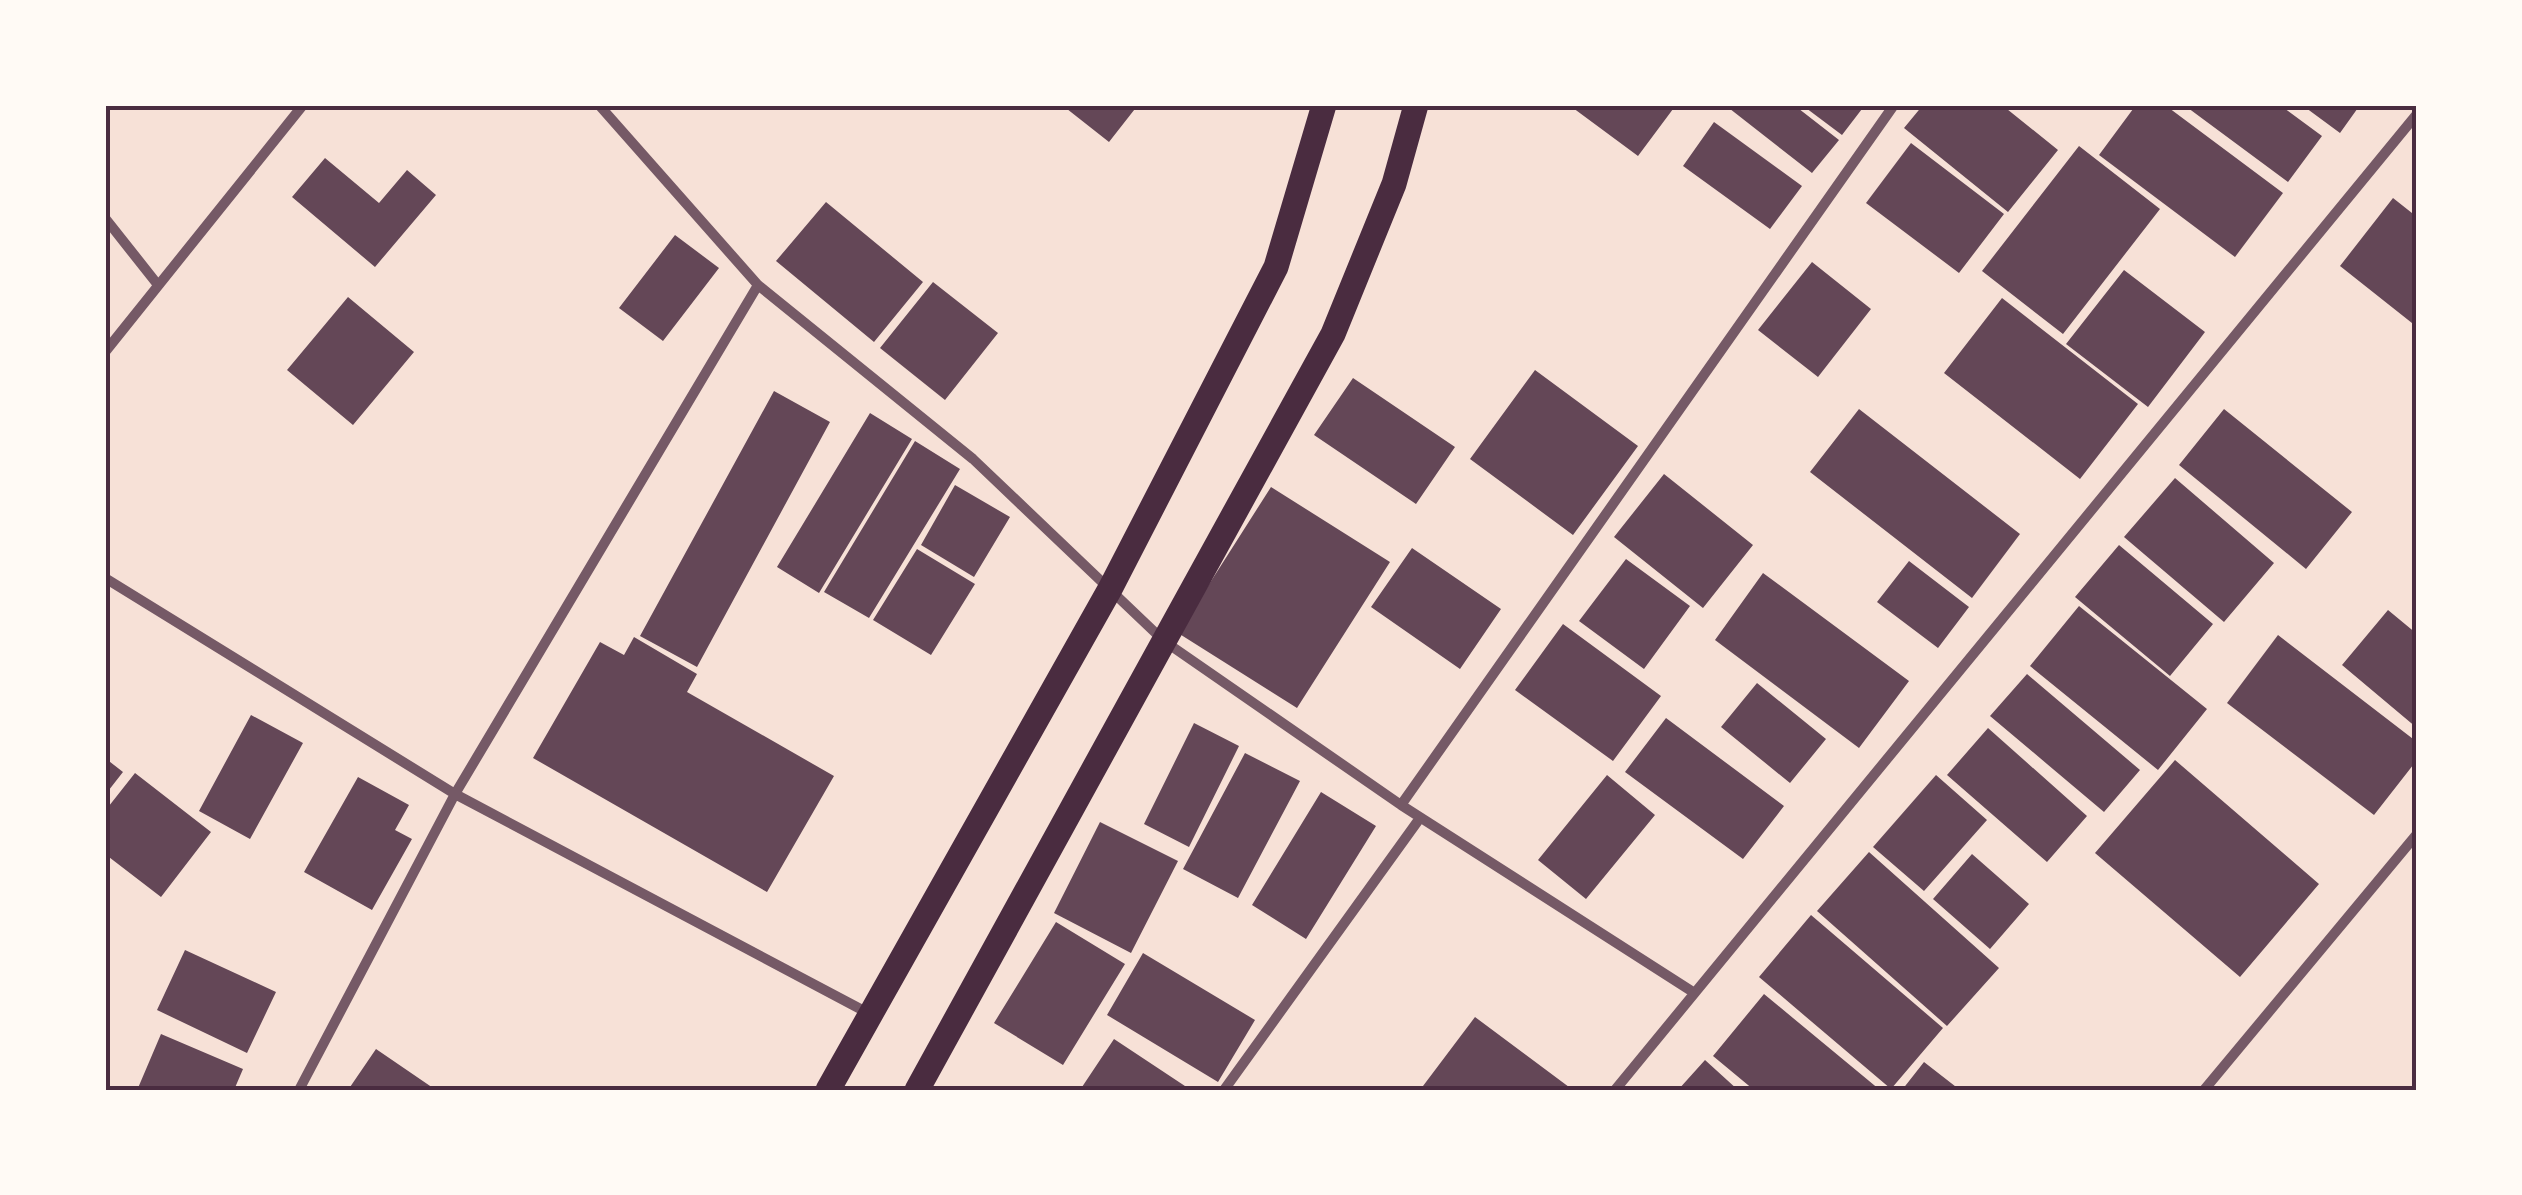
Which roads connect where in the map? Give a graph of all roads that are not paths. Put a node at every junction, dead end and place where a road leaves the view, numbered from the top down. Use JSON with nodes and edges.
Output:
{"nodes":[{"id":1,"x":303,"y":105,"type":"edge"},
{"id":2,"x":600,"y":105,"type":"edge"},
{"id":3,"x":1324,"y":105,"type":"edge"},
{"id":4,"x":1416,"y":105,"type":"edge"},
{"id":5,"x":1894,"y":105,"type":"edge"},
{"id":6,"x":2417,"y":114,"type":"edge"},
{"id":7,"x":105,"y":218,"type":"edge"},
{"id":8,"x":158,"y":286,"type":"junction"},
{"id":9,"x":758,"y":286,"type":"junction"},
{"id":10,"x":105,"y":352,"type":"edge"},
{"id":11,"x":105,"y":578,"type":"edge"},
{"id":12,"x":1110,"y":589,"type":"junction"},
{"id":13,"x":1164,"y":641,"type":"junction"},
{"id":14,"x":454,"y":794,"type":"junction"},
{"id":15,"x":1401,"y":805,"type":"junction"},
{"id":16,"x":1420,"y":818,"type":"junction"},
{"id":17,"x":2417,"y":834,"type":"edge"},
{"id":18,"x":1692,"y":992,"type":"junction"},
{"id":19,"x":869,"y":1014,"type":"junction"},
{"id":20,"x":299,"y":1090,"type":"edge"},
{"id":21,"x":828,"y":1090,"type":"edge"},
{"id":22,"x":916,"y":1090,"type":"edge"},
{"id":23,"x":1224,"y":1090,"type":"edge"},
{"id":24,"x":1615,"y":1090,"type":"edge"},
{"id":25,"x":2204,"y":1090,"type":"edge"}],
"edges":[{"from":1,"to":8,"type":"street"},
{"from":2,"to":9,"type":"street"},
{"from":3,"to":12,"type":"main road"},
{"from":4,"to":13,"type":"main road"},
{"from":5,"to":15,"type":"street"},
{"from":6,"to":18,"type":"street"},
{"from":7,"to":8,"type":"street"},
{"from":8,"to":10,"type":"street"},
{"from":9,"to":12,"type":"street"},
{"from":9,"to":14,"type":"street"},
{"from":11,"to":14,"type":"street"},
{"from":12,"to":13,"type":"street"},
{"from":12,"to":19,"type":"main road"},
{"from":13,"to":15,"type":"street"},
{"from":13,"to":22,"type":"main road"},
{"from":14,"to":19,"type":"street"},
{"from":14,"to":20,"type":"street"},
{"from":15,"to":16,"type":"street"},
{"from":16,"to":18,"type":"street"},
{"from":16,"to":23,"type":"street"},
{"from":17,"to":25,"type":"street"},
{"from":18,"to":24,"type":"street"},
{"from":19,"to":21,"type":"main road"}]}
